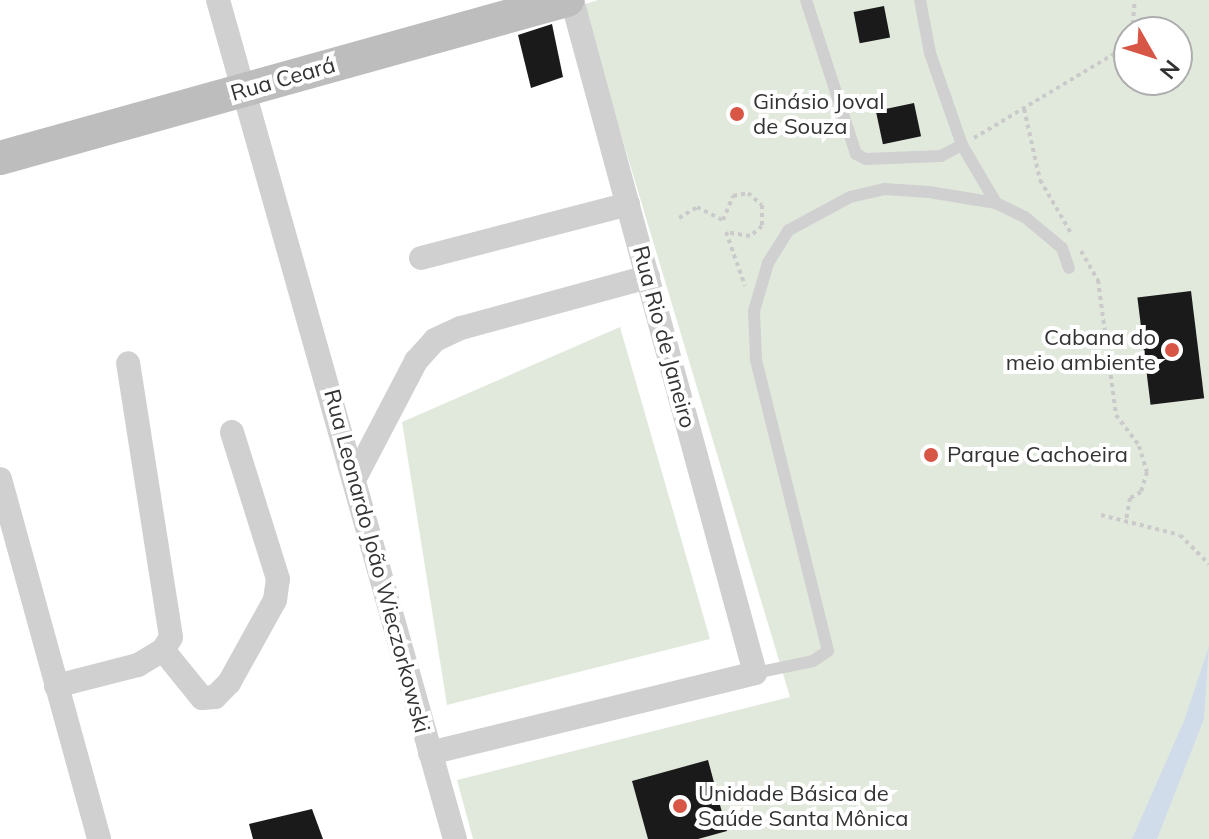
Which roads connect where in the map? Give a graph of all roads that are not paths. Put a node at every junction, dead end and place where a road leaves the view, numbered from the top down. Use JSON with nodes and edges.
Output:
{"nodes":[{"id":1,"x":218,"y":0,"type":"edge"},
{"id":2,"x":570,"y":0,"type":"edge"},
{"id":3,"x":806,"y":0,"type":"edge"},
{"id":4,"x":920,"y":0,"type":"edge"},
{"id":5,"x":243,"y":90,"type":"junction"},
{"id":6,"x":962,"y":145,"type":"junction"},
{"id":7,"x":0,"y":158,"type":"edge"},
{"id":8,"x":996,"y":203,"type":"junction"},
{"id":9,"x":628,"y":204,"type":"junction"},
{"id":10,"x":421,"y":258,"type":"dead end"},
{"id":11,"x":1069,"y":268,"type":"dead end"},
{"id":12,"x":648,"y":277,"type":"junction"},
{"id":13,"x":128,"y":363,"type":"dead end"},
{"id":14,"x":232,"y":432,"type":"dead end"},
{"id":15,"x":356,"y":476,"type":"junction"},
{"id":16,"x":0,"y":479,"type":"edge"},
{"id":17,"x":4,"y":512,"type":"edge"},
{"id":18,"x":163,"y":650,"type":"junction"},
{"id":19,"x":755,"y":673,"type":"junction"},
{"id":20,"x":56,"y":686,"type":"junction"},
{"id":21,"x":430,"y":753,"type":"junction"},
{"id":22,"x":99,"y":839,"type":"edge"},
{"id":23,"x":455,"y":839,"type":"edge"}],
"edges":[{"from":1,"to":5,"type":"street","name":"Rua Leonardo João Wieczorkowski"},
{"from":2,"to":5,"type":"street","name":"Rua Ceará"},
{"from":2,"to":9,"type":"street","name":"Rua Rio de Janeiro"},
{"from":3,"to":6,"type":"lane"},
{"from":4,"to":6,"type":"lane"},
{"from":5,"to":7,"type":"street","name":"Rua Ceará"},
{"from":5,"to":15,"type":"street","name":"Rua Leonardo João Wieczorkowski"},
{"from":6,"to":8,"type":"lane"},
{"from":8,"to":11,"type":"lane"},
{"from":8,"to":19,"type":"lane"},
{"from":9,"to":10,"type":"street"},
{"from":9,"to":12,"type":"street","name":"Rua Rio de Janeiro"},
{"from":12,"to":15,"type":"street"},
{"from":12,"to":19,"type":"street","name":"Rua Rio de Janeiro"},
{"from":13,"to":18,"type":"street"},
{"from":14,"to":18,"type":"street"},
{"from":15,"to":21,"type":"street","name":"Rua Leonardo João Wieczorkowski"},
{"from":16,"to":17,"type":"street"},
{"from":17,"to":20,"type":"street"},
{"from":18,"to":20,"type":"street"},
{"from":19,"to":21,"type":"street"},
{"from":20,"to":22,"type":"street"},
{"from":21,"to":23,"type":"street","name":"Rua Leonardo João Wieczorkowski"}]}
